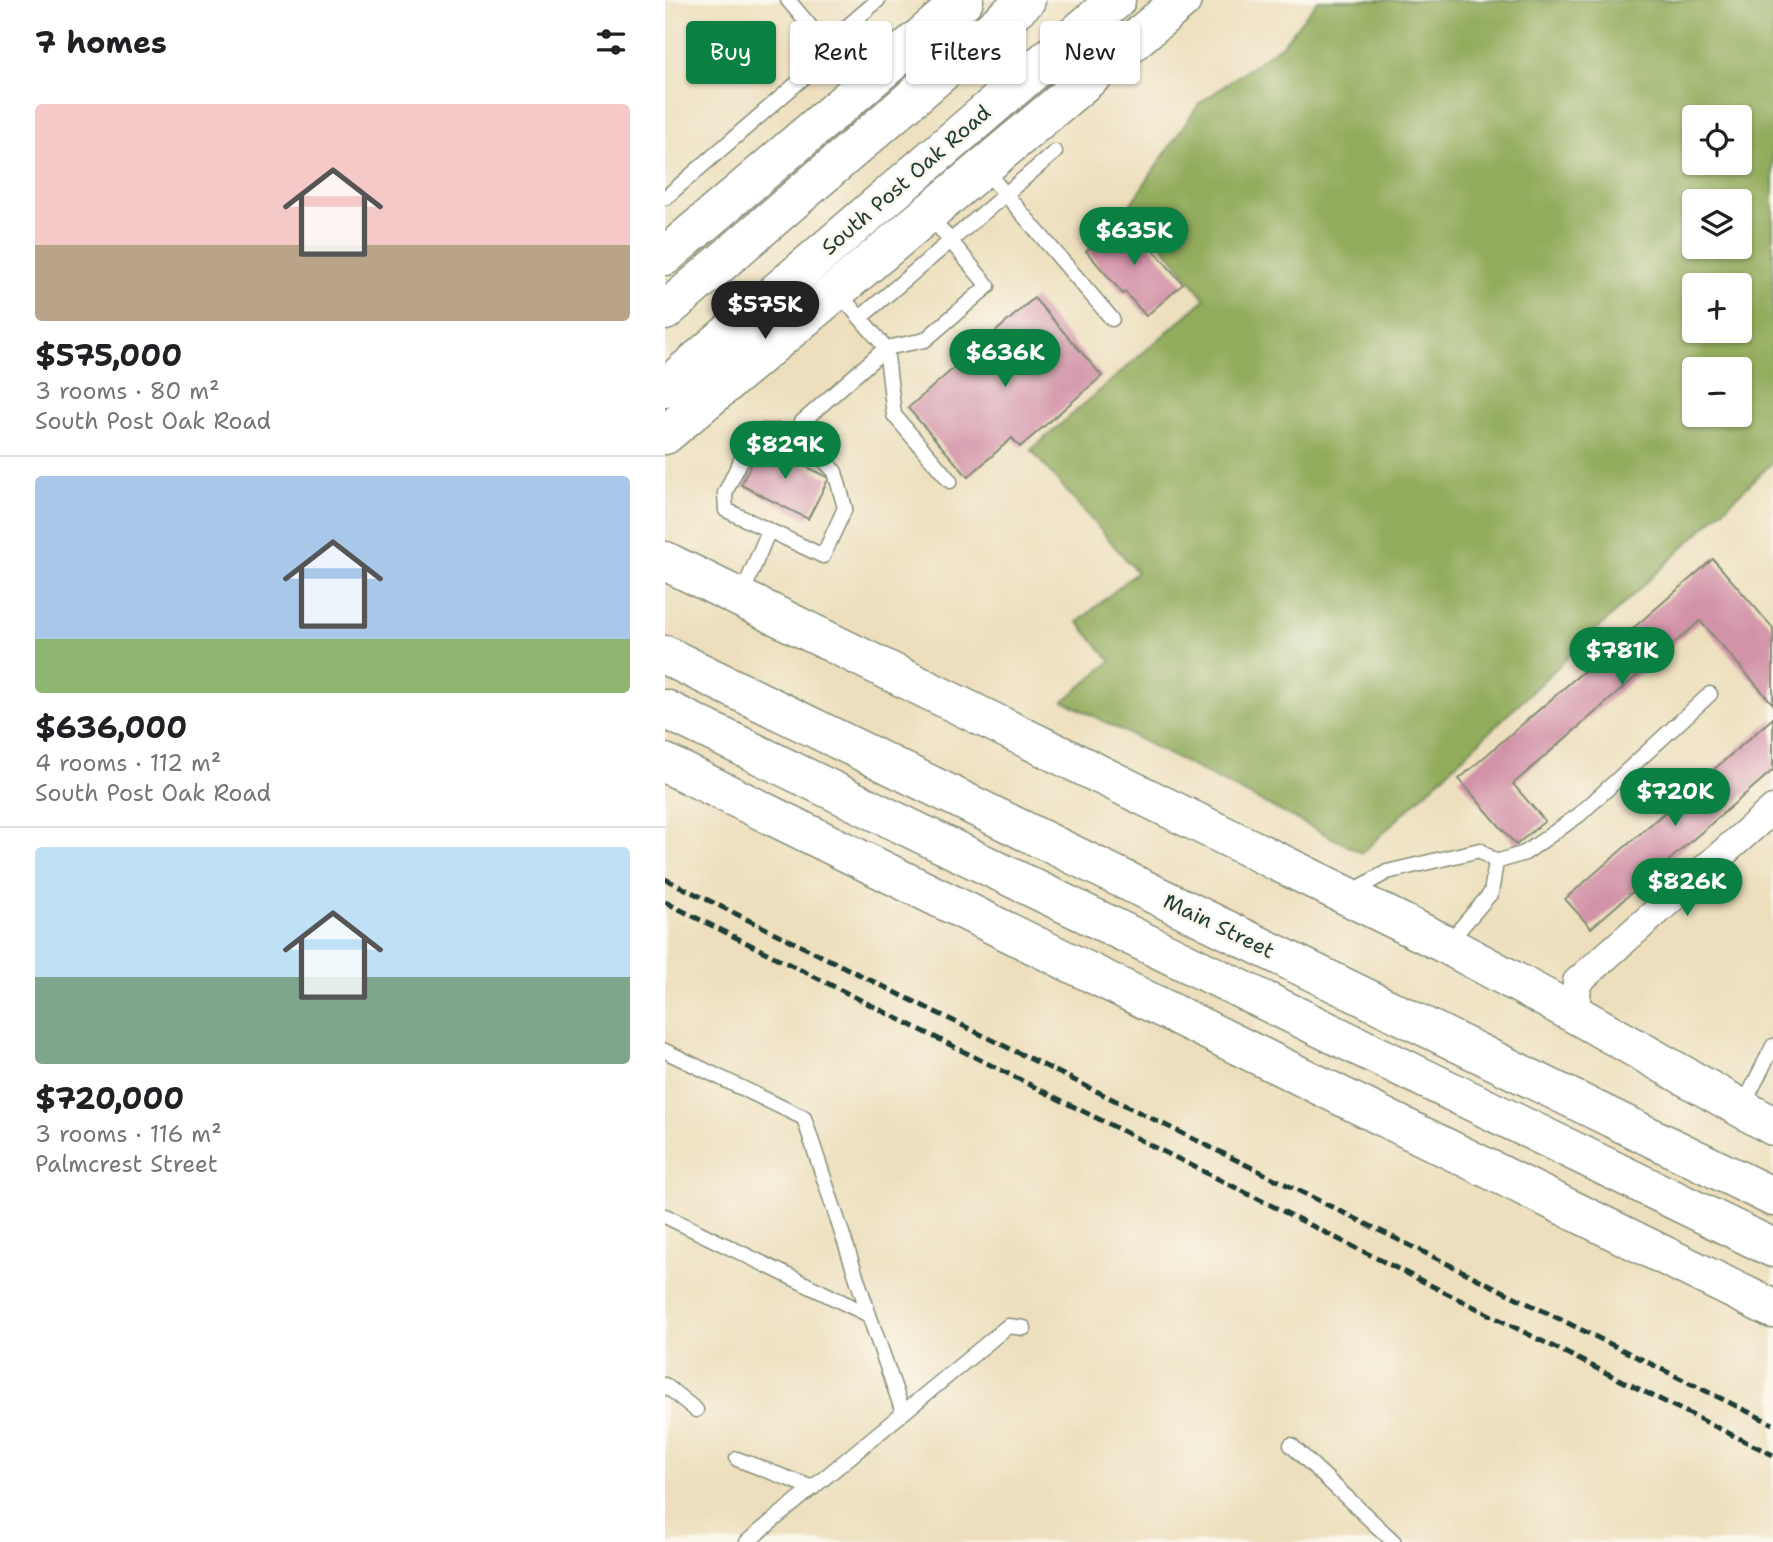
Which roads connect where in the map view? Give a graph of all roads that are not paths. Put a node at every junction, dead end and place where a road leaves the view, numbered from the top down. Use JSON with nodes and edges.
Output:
{"nodes":[{"id":1,"x":788,"y":0,"type":"edge"},
{"id":2,"x":878,"y":0,"type":"edge"},
{"id":3,"x":964,"y":0,"type":"edge"},
{"id":4,"x":1026,"y":0,"type":"edge"},
{"id":5,"x":1116,"y":0,"type":"edge"},
{"id":6,"x":1182,"y":0,"type":"edge"},
{"id":7,"x":806,"y":21,"type":"edge"},
{"id":8,"x":857,"y":21,"type":"edge"},
{"id":9,"x":790,"y":84,"type":"edge"},
{"id":10,"x":859,"y":84,"type":"edge"},
{"id":11,"x":862,"y":88,"type":"junction"},
{"id":12,"x":1055,"y":152,"type":"dead end"},
{"id":13,"x":994,"y":181,"type":"junction"},
{"id":14,"x":665,"y":198,"type":"edge"},
{"id":15,"x":939,"y":228,"type":"junction"},
{"id":16,"x":665,"y":256,"type":"edge"},
{"id":17,"x":848,"y":305,"type":"junction"},
{"id":18,"x":665,"y":311,"type":"edge"},
{"id":19,"x":1112,"y":319,"type":"dead end"},
{"id":20,"x":886,"y":348,"type":"junction"},
{"id":21,"x":665,"y":388,"type":"edge"},
{"id":22,"x":797,"y":430,"type":"junction"},
{"id":23,"x":665,"y":435,"type":"edge"},
{"id":24,"x":950,"y":481,"type":"dead end"},
{"id":25,"x":769,"y":530,"type":"junction"},
{"id":26,"x":665,"y":561,"type":"edge"},
{"id":27,"x":665,"y":585,"type":"edge"},
{"id":28,"x":731,"y":595,"type":"junction"},
{"id":29,"x":665,"y":655,"type":"edge"},
{"id":30,"x":1710,"y":694,"type":"dead end"},
{"id":31,"x":665,"y":709,"type":"edge"},
{"id":32,"x":665,"y":762,"type":"edge"},
{"id":33,"x":1773,"y":809,"type":"edge"},
{"id":34,"x":1496,"y":862,"type":"junction"},
{"id":35,"x":1346,"y":895,"type":"junction"},
{"id":36,"x":1447,"y":945,"type":"junction"},
{"id":37,"x":1575,"y":1014,"type":"junction"},
{"id":38,"x":1773,"y":1046,"type":"edge"},
{"id":39,"x":665,"y":1051,"type":"edge"},
{"id":40,"x":1757,"y":1118,"type":"edge"},
{"id":41,"x":1773,"y":1197,"type":"edge"},
{"id":42,"x":665,"y":1216,"type":"edge"},
{"id":43,"x":1772,"y":1248,"type":"edge"},
{"id":44,"x":1773,"y":1309,"type":"edge"},
{"id":45,"x":869,"y":1315,"type":"junction"},
{"id":46,"x":1024,"y":1328,"type":"dead end"},
{"id":47,"x":665,"y":1385,"type":"edge"},
{"id":48,"x":696,"y":1410,"type":"dead end"},
{"id":49,"x":903,"y":1412,"type":"junction"},
{"id":50,"x":1291,"y":1444,"type":"dead end"},
{"id":51,"x":737,"y":1459,"type":"dead end"},
{"id":52,"x":813,"y":1488,"type":"junction"},
{"id":53,"x":747,"y":1542,"type":"edge"},
{"id":54,"x":1394,"y":1542,"type":"edge"}],
"edges":[{"from":1,"to":7,"type":"lane"},
{"from":2,"to":8,"type":"lane"},
{"from":3,"to":11,"type":"main road"},
{"from":4,"to":18,"type":"main road"},
{"from":5,"to":21,"type":"main road","name":"South Post Oak Road"},
{"from":6,"to":13,"type":"main road"},
{"from":9,"to":14,"type":"lane"},
{"from":10,"to":11,"type":"lane"},
{"from":11,"to":16,"type":"main road"},
{"from":12,"to":13,"type":"lane"},
{"from":13,"to":15,"type":"main road"},
{"from":13,"to":19,"type":"lane"},
{"from":15,"to":17,"type":"main road"},
{"from":15,"to":20,"type":"lane"},
{"from":17,"to":20,"type":"lane"},
{"from":17,"to":23,"type":"main road"},
{"from":20,"to":22,"type":"lane"},
{"from":20,"to":24,"type":"lane"},
{"from":22,"to":25,"type":"lane"},
{"from":22,"to":25,"type":"lane"},
{"from":25,"to":28,"type":"lane"},
{"from":26,"to":28,"type":"main road"},
{"from":27,"to":28,"type":"main road"},
{"from":28,"to":35,"type":"main road"},
{"from":29,"to":41,"type":"main road","name":"Main Street"},
{"from":30,"to":34,"type":"lane"},
{"from":31,"to":43,"type":"main road"},
{"from":32,"to":44,"type":"main road"},
{"from":33,"to":37,"type":"street"},
{"from":34,"to":35,"type":"lane"},
{"from":34,"to":36,"type":"lane"},
{"from":35,"to":36,"type":"main road"},
{"from":36,"to":37,"type":"main road"},
{"from":37,"to":40,"type":"main road"},
{"from":38,"to":40,"type":"lane"},
{"from":39,"to":45,"type":"lane"},
{"from":42,"to":45,"type":"lane"},
{"from":45,"to":49,"type":"lane"},
{"from":46,"to":49,"type":"lane"},
{"from":47,"to":48,"type":"lane"},
{"from":49,"to":52,"type":"lane"},
{"from":50,"to":54,"type":"lane"},
{"from":51,"to":52,"type":"lane"},
{"from":52,"to":53,"type":"lane"}]}
